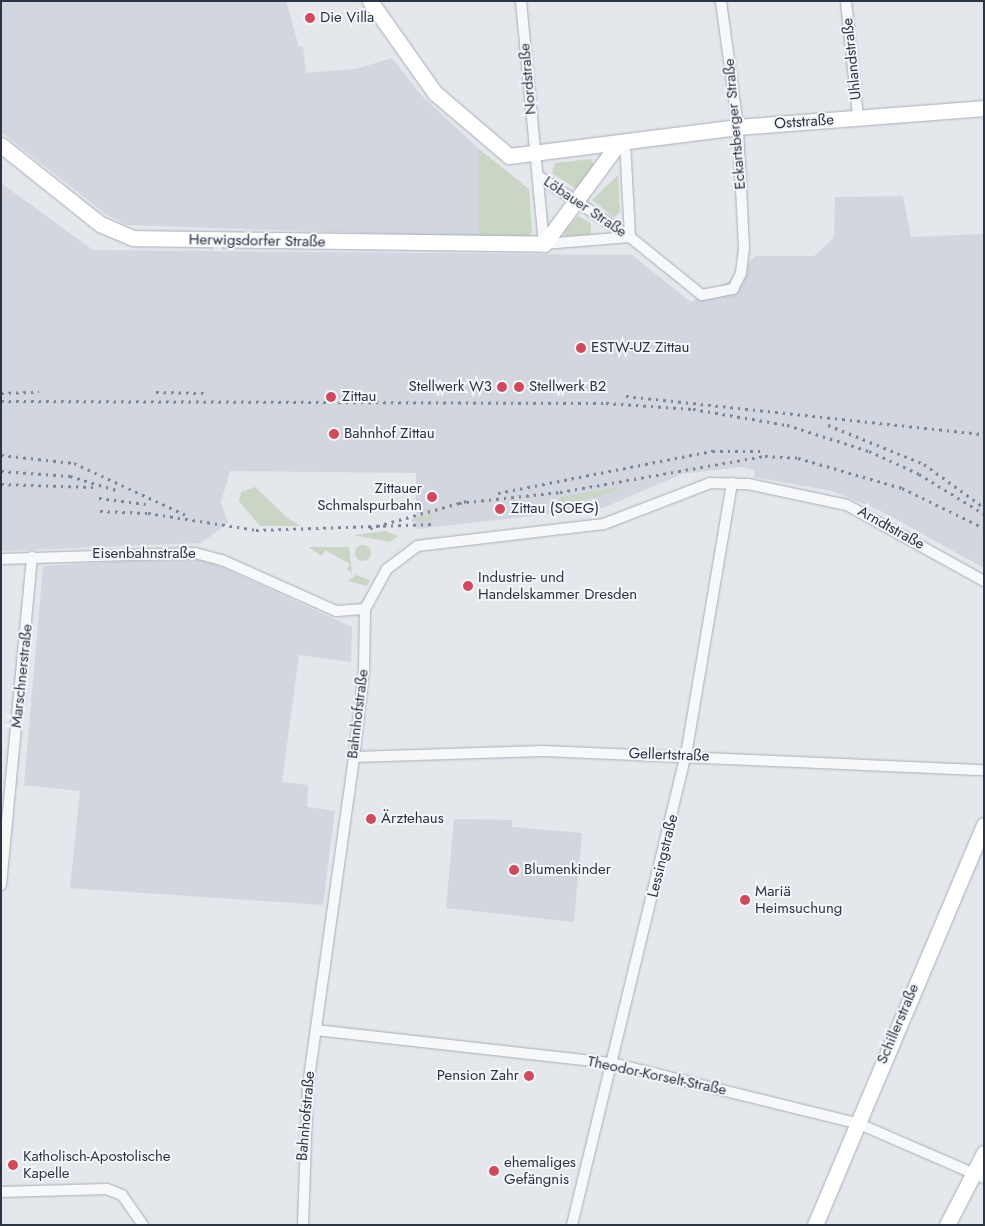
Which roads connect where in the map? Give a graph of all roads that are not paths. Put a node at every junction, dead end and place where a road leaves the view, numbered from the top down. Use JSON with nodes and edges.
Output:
{"nodes":[{"id":1,"x":370,"y":1,"type":"edge"},
{"id":2,"x":521,"y":1,"type":"edge"},
{"id":3,"x":721,"y":1,"type":"edge"},
{"id":4,"x":846,"y":1,"type":"edge"},
{"id":5,"x":984,"y":108,"type":"edge"},
{"id":6,"x":858,"y":117,"type":"junction"},
{"id":7,"x":738,"y":127,"type":"junction"},
{"id":8,"x":622,"y":143,"type":"junction"},
{"id":9,"x":1,"y":145,"type":"edge"},
{"id":10,"x":536,"y":156,"type":"junction"},
{"id":11,"x":538,"y":176,"type":"junction"},
{"id":12,"x":576,"y":201,"type":"junction"},
{"id":13,"x":630,"y":237,"type":"junction"},
{"id":14,"x":544,"y":244,"type":"junction"},
{"id":15,"x":744,"y":247,"type":"joint"},
{"id":16,"x":732,"y":483,"type":"junction"},
{"id":17,"x":32,"y":556,"type":"junction"},
{"id":18,"x":1,"y":559,"type":"edge"},
{"id":19,"x":984,"y":581,"type":"edge"},
{"id":20,"x":365,"y":609,"type":"junction"},
{"id":21,"x":686,"y":755,"type":"junction"},
{"id":22,"x":354,"y":757,"type":"junction"},
{"id":23,"x":984,"y":770,"type":"edge"},
{"id":24,"x":984,"y":825,"type":"edge"},
{"id":25,"x":3,"y":844,"type":"edge"},
{"id":26,"x":1,"y":885,"type":"edge"},
{"id":27,"x":316,"y":1030,"type":"junction"},
{"id":28,"x":612,"y":1063,"type":"junction"},
{"id":29,"x":857,"y":1123,"type":"junction"},
{"id":30,"x":984,"y":1153,"type":"edge"},
{"id":31,"x":979,"y":1176,"type":"edge"},
{"id":32,"x":1,"y":1192,"type":"edge"},
{"id":33,"x":143,"y":1225,"type":"edge"},
{"id":34,"x":303,"y":1225,"type":"edge"},
{"id":35,"x":572,"y":1225,"type":"edge"},
{"id":36,"x":815,"y":1225,"type":"edge"},
{"id":37,"x":947,"y":1225,"type":"edge"}],
"edges":[{"from":1,"to":10,"type":"main road","name":"Löbauer Straße"},
{"from":2,"to":10,"type":"street","name":"Nordstraße"},
{"from":3,"to":7,"type":"street","name":"Eckartsberger Straße"},
{"from":4,"to":6,"type":"street","name":"Uhlandstraße"},
{"from":5,"to":6,"type":"main road","name":"Oststraße"},
{"from":6,"to":7,"type":"main road","name":"Oststraße"},
{"from":7,"to":8,"type":"main road","name":"Oststraße"},
{"from":7,"to":15,"type":"street","name":"Eckartsberger Straße"},
{"from":8,"to":10,"type":"main road","name":"Oststraße"},
{"from":8,"to":12,"type":"main road"},
{"from":8,"to":13,"type":"street"},
{"from":9,"to":14,"type":"main road","name":"Herwigsdorfer Straße"},
{"from":10,"to":11,"type":"street","name":"Löbauer Straße"},
{"from":11,"to":12,"type":"street","name":"Löbauer Straße"},
{"from":11,"to":14,"type":"street"},
{"from":12,"to":13,"type":"street","name":"Löbauer Straße"},
{"from":12,"to":14,"type":"main road"},
{"from":13,"to":14,"type":"street"},
{"from":13,"to":15,"type":"street","name":"Löbauer Straße"},
{"from":16,"to":19,"type":"street","name":"Arndtstraße"},
{"from":16,"to":20,"type":"street","name":"Bahnhofstraße"},
{"from":16,"to":21,"type":"street","name":"Lessingstraße"},
{"from":17,"to":18,"type":"street","name":"Eisenbahnstraße"},
{"from":17,"to":20,"type":"street","name":"Eisenbahnstraße"},
{"from":17,"to":25,"type":"street","name":"Marschnerstraße"},
{"from":20,"to":22,"type":"street","name":"Bahnhofstraße"},
{"from":21,"to":22,"type":"street","name":"Gellertstraße"},
{"from":21,"to":23,"type":"street","name":"Gellertstraße"},
{"from":21,"to":28,"type":"street","name":"Lessingstraße"},
{"from":22,"to":27,"type":"street","name":"Bahnhofstraße"},
{"from":24,"to":29,"type":"main road","name":"Schillerstraße"},
{"from":25,"to":26,"type":"street","name":"Marschnerstraße"},
{"from":27,"to":28,"type":"street","name":"Theodor-Korselt-Straße"},
{"from":27,"to":34,"type":"street","name":"Bahnhofstraße"},
{"from":28,"to":29,"type":"street","name":"Theodor-Korselt-Straße"},
{"from":28,"to":35,"type":"street","name":"Lessingstraße"},
{"from":29,"to":31,"type":"street","name":"Theodor-Korselt-Straße"},
{"from":29,"to":36,"type":"main road","name":"Schillerstraße"},
{"from":30,"to":31,"type":"main road"},
{"from":31,"to":37,"type":"main road"},
{"from":32,"to":33,"type":"street"}]}
